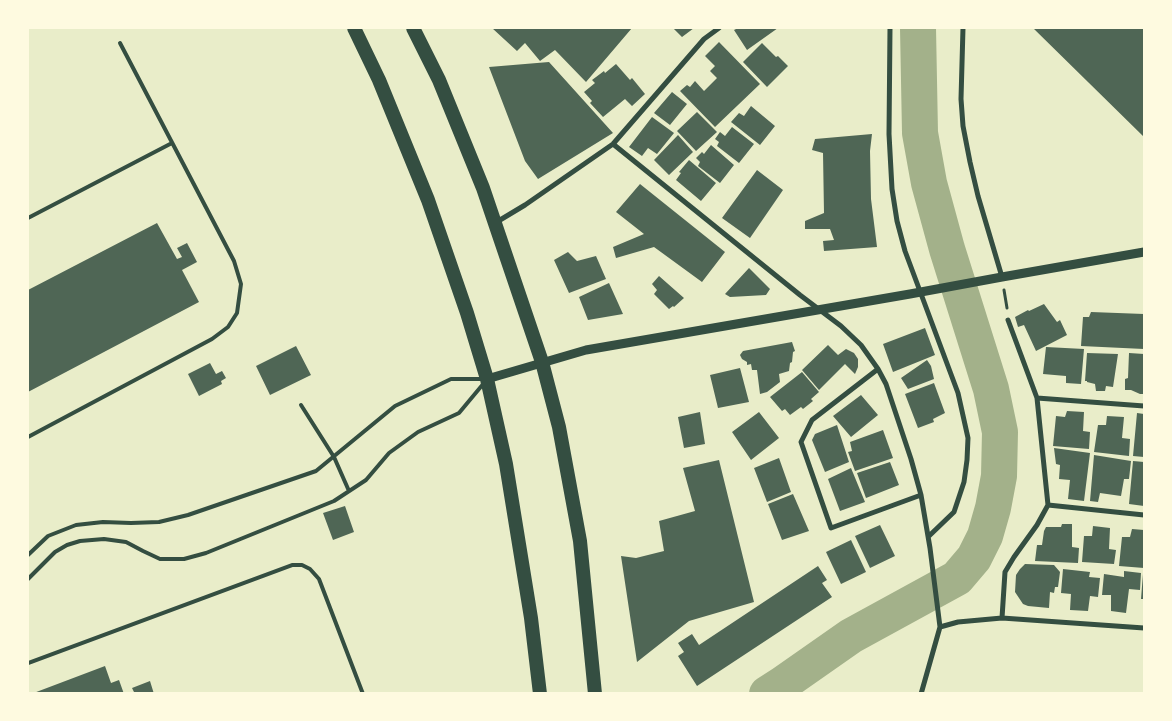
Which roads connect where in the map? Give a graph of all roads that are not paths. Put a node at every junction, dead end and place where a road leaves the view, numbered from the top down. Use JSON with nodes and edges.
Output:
{"nodes":[{"id":1,"x":354,"y":28,"type":"edge"},
{"id":2,"x":413,"y":28,"type":"edge"},
{"id":3,"x":719,"y":28,"type":"edge"},
{"id":4,"x":890,"y":28,"type":"edge"},
{"id":5,"x":963,"y":28,"type":"edge"},
{"id":6,"x":120,"y":43,"type":"dead end"},
{"id":7,"x":172,"y":143,"type":"junction"},
{"id":8,"x":613,"y":144,"type":"junction"},
{"id":9,"x":28,"y":218,"type":"edge"},
{"id":10,"x":494,"y":223,"type":"junction"},
{"id":11,"x":1144,"y":252,"type":"edge"},
{"id":12,"x":1002,"y":276,"type":"junction"},
{"id":13,"x":820,"y":310,"type":"junction"},
{"id":14,"x":1008,"y":320,"type":"road end"},
{"id":15,"x":542,"y":362,"type":"junction"},
{"id":16,"x":878,"y":369,"type":"junction"},
{"id":17,"x":487,"y":379,"type":"junction"},
{"id":18,"x":1037,"y":398,"type":"junction"},
{"id":19,"x":302,"y":405,"type":"dead end"},
{"id":20,"x":1144,"y":406,"type":"edge"},
{"id":21,"x":28,"y":437,"type":"edge"},
{"id":22,"x":334,"y":457,"type":"junction"},
{"id":23,"x":349,"y":491,"type":"junction"},
{"id":24,"x":922,"y":495,"type":"junction"},
{"id":25,"x":1048,"y":505,"type":"junction"},
{"id":26,"x":1144,"y":515,"type":"edge"},
{"id":27,"x":928,"y":536,"type":"junction"},
{"id":28,"x":28,"y":555,"type":"edge"},
{"id":29,"x":28,"y":579,"type":"edge"},
{"id":30,"x":1002,"y":618,"type":"junction"},
{"id":31,"x":940,"y":627,"type":"junction"},
{"id":32,"x":1144,"y":628,"type":"edge"},
{"id":33,"x":28,"y":663,"type":"edge"},
{"id":34,"x":363,"y":694,"type":"edge"},
{"id":35,"x":540,"y":694,"type":"edge"},
{"id":36,"x":595,"y":694,"type":"edge"},
{"id":37,"x":921,"y":694,"type":"edge"}],
"edges":[{"from":1,"to":17,"type":"highway"},
{"from":2,"to":10,"type":"highway"},
{"from":3,"to":8,"type":"street"},
{"from":4,"to":27,"type":"street"},
{"from":5,"to":12,"type":"street"},
{"from":6,"to":7,"type":"lane"},
{"from":7,"to":9,"type":"lane"},
{"from":7,"to":21,"type":"lane"},
{"from":8,"to":10,"type":"street"},
{"from":8,"to":13,"type":"street"},
{"from":10,"to":15,"type":"highway"},
{"from":11,"to":12,"type":"street"},
{"from":12,"to":13,"type":"street"},
{"from":13,"to":15,"type":"street"},
{"from":13,"to":16,"type":"street"},
{"from":14,"to":18,"type":"street"},
{"from":15,"to":17,"type":"street"},
{"from":15,"to":36,"type":"highway"},
{"from":16,"to":24,"type":"street"},
{"from":16,"to":24,"type":"street"},
{"from":17,"to":22,"type":"lane"},
{"from":17,"to":23,"type":"lane"},
{"from":17,"to":35,"type":"highway"},
{"from":18,"to":20,"type":"street"},
{"from":18,"to":25,"type":"street"},
{"from":19,"to":22,"type":"lane"},
{"from":22,"to":23,"type":"lane"},
{"from":22,"to":28,"type":"lane"},
{"from":23,"to":29,"type":"lane"},
{"from":24,"to":27,"type":"street"},
{"from":25,"to":26,"type":"street"},
{"from":25,"to":30,"type":"street"},
{"from":27,"to":31,"type":"street"},
{"from":30,"to":31,"type":"street"},
{"from":30,"to":32,"type":"street"},
{"from":31,"to":37,"type":"street"},
{"from":33,"to":34,"type":"lane"}]}
